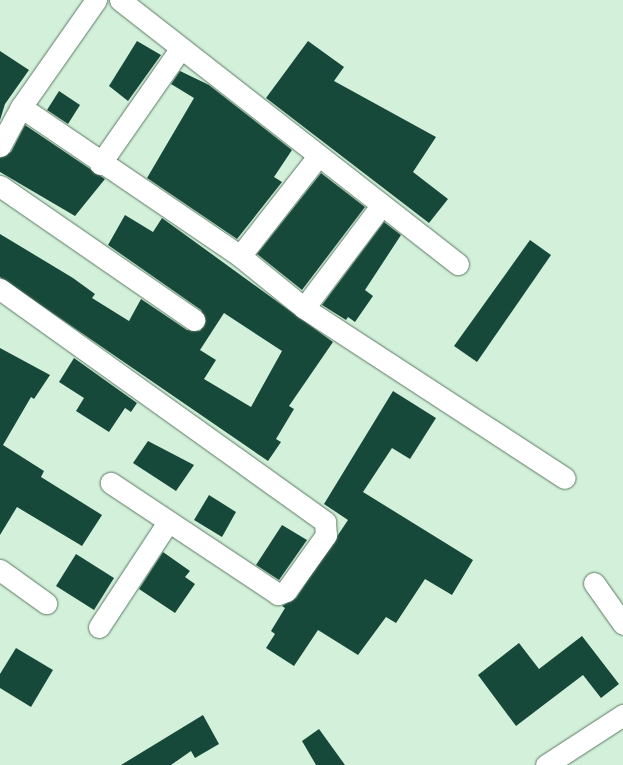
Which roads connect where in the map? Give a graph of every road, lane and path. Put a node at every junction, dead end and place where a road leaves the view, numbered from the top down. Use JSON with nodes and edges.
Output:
{"nodes":[{"id":1,"x":96,"y":0,"type":"edge"},
{"id":2,"x":120,"y":0,"type":"edge"},
{"id":3,"x":181,"y":48,"type":"junction"},
{"id":4,"x":21,"y":107,"type":"junction"},
{"id":5,"x":0,"y":146,"type":"edge"},
{"id":6,"x":318,"y":156,"type":"junction"},
{"id":7,"x":100,"y":164,"type":"junction"},
{"id":8,"x":0,"y":186,"type":"edge"},
{"id":9,"x":381,"y":206,"type":"junction"},
{"id":10,"x":240,"y":256,"type":"junction"},
{"id":11,"x":458,"y":264,"type":"dead end"},
{"id":12,"x":0,"y":289,"type":"edge"},
{"id":13,"x":304,"y":308,"type":"junction"},
{"id":14,"x":194,"y":320,"type":"dead end"},
{"id":15,"x":566,"y":478,"type":"dead end"},
{"id":16,"x":111,"y":483,"type":"dead end"},
{"id":17,"x":168,"y":522,"type":"junction"},
{"id":18,"x":3,"y":580,"type":"edge"},
{"id":19,"x":594,"y":583,"type":"dead end"},
{"id":20,"x":46,"y":603,"type":"dead end"},
{"id":21,"x":623,"y":624,"type":"edge"},
{"id":22,"x":99,"y":628,"type":"dead end"},
{"id":23,"x":623,"y":715,"type":"edge"},
{"id":24,"x":546,"y":765,"type":"edge"}],
"edges":[{"from":1,"to":4,"type":"street"},
{"from":2,"to":3,"type":"street"},
{"from":3,"to":6,"type":"street"},
{"from":3,"to":7,"type":"street"},
{"from":4,"to":5,"type":"street"},
{"from":4,"to":7,"type":"street"},
{"from":6,"to":9,"type":"street"},
{"from":6,"to":10,"type":"street"},
{"from":7,"to":10,"type":"street"},
{"from":8,"to":14,"type":"street"},
{"from":9,"to":11,"type":"street"},
{"from":9,"to":13,"type":"street"},
{"from":10,"to":13,"type":"street"},
{"from":12,"to":17,"type":"street"},
{"from":13,"to":15,"type":"street"},
{"from":16,"to":17,"type":"street"},
{"from":17,"to":22,"type":"street"},
{"from":18,"to":20,"type":"street"},
{"from":19,"to":21,"type":"street"},
{"from":23,"to":24,"type":"street"}]}
